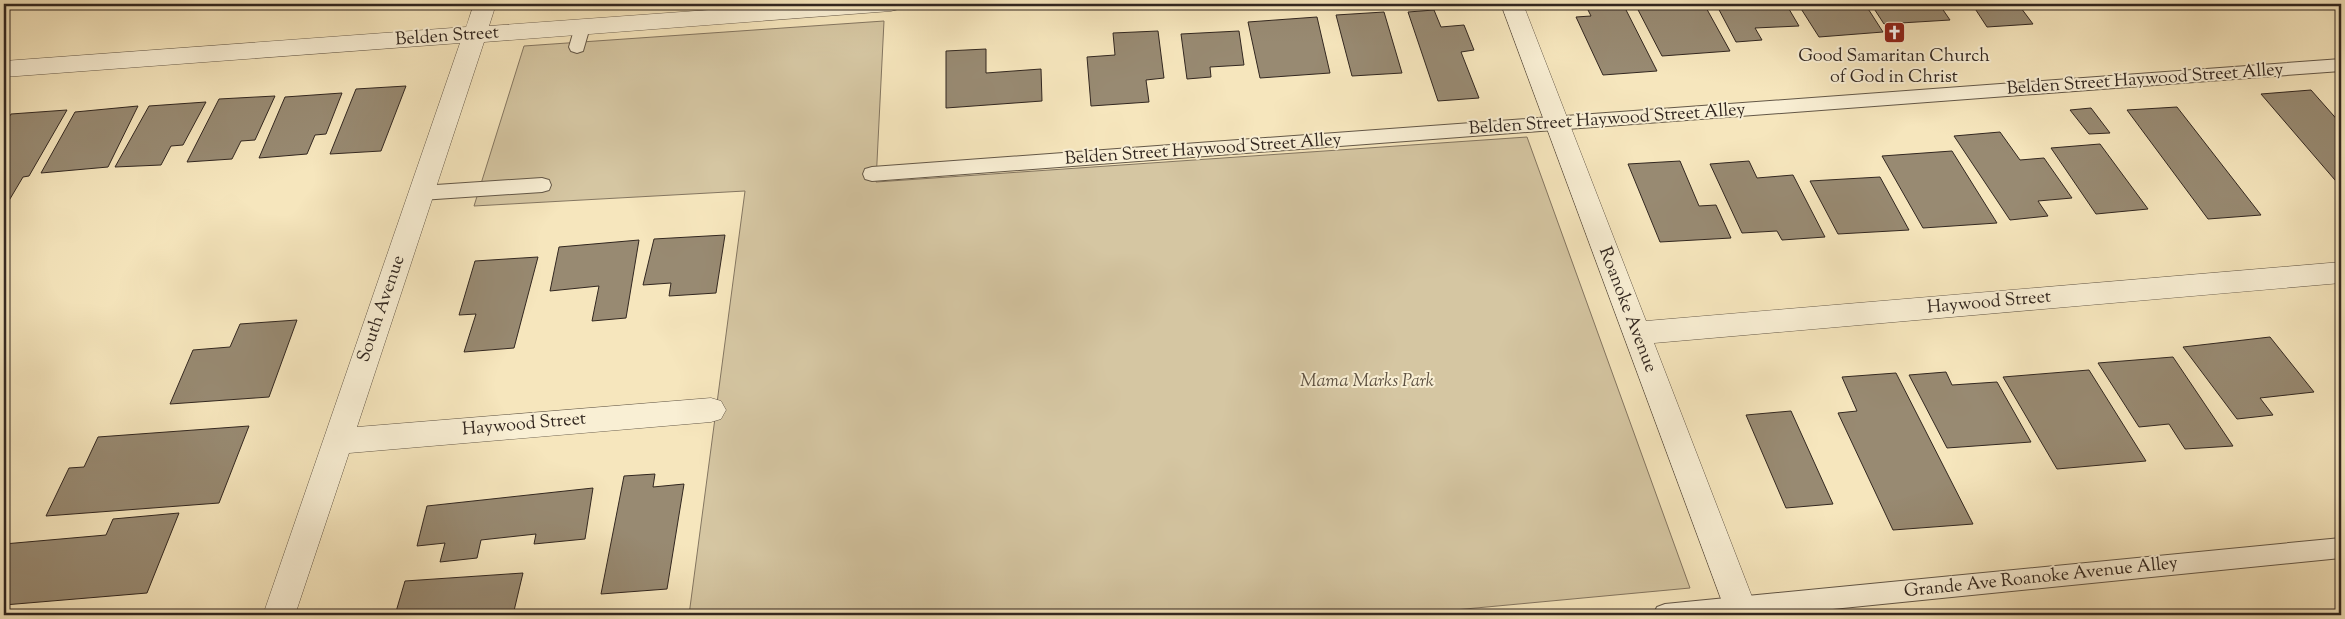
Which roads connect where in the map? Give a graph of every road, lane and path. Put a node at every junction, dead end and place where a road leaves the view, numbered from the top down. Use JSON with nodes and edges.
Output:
{"nodes":[{"id":1,"x":485,"y":4,"type":"edge"},
{"id":2,"x":891,"y":4,"type":"edge"},
{"id":3,"x":1512,"y":4,"type":"edge"},
{"id":4,"x":474,"y":36,"type":"junction"},
{"id":5,"x":2341,"y":65,"type":"edge"},
{"id":6,"x":4,"y":69,"type":"edge"},
{"id":7,"x":1557,"y":123,"type":"junction"},
{"id":8,"x":872,"y":174,"type":"dead end"},
{"id":9,"x":542,"y":185,"type":"dead end"},
{"id":10,"x":421,"y":193,"type":"junction"},
{"id":11,"x":2341,"y":273,"type":"edge"},
{"id":12,"x":1636,"y":333,"type":"junction"},
{"id":13,"x":711,"y":410,"type":"dead end"},
{"id":14,"x":338,"y":440,"type":"junction"},
{"id":15,"x":2341,"y":548,"type":"edge"},
{"id":16,"x":1741,"y":612,"type":"edge"},
{"id":17,"x":279,"y":615,"type":"edge"},
{"id":18,"x":1665,"y":615,"type":"edge"}],
"edges":[{"from":1,"to":4,"type":"street","name":"South Avenue"},
{"from":2,"to":4,"type":"street","name":"Belden Street"},
{"from":3,"to":7,"type":"street","name":"Roanoke Avenue"},
{"from":4,"to":6,"type":"street","name":"Belden Street"},
{"from":4,"to":10,"type":"street","name":"South Avenue"},
{"from":5,"to":7,"type":"lane","name":"Belden Street Haywood Street Alley"},
{"from":7,"to":8,"type":"lane","name":"Belden Street Haywood Street Alley"},
{"from":7,"to":12,"type":"street","name":"Roanoke Avenue"},
{"from":9,"to":10,"type":"lane"},
{"from":10,"to":14,"type":"street","name":"South Avenue"},
{"from":11,"to":12,"type":"street","name":"Haywood Street"},
{"from":12,"to":16,"type":"street","name":"Roanoke Avenue"},
{"from":13,"to":14,"type":"street","name":"Haywood Street"},
{"from":14,"to":17,"type":"street","name":"South Avenue"},
{"from":15,"to":16,"type":"lane","name":"Grande Ave Roanoke Avenue Alley"},
{"from":16,"to":18,"type":"lane","name":"Grande Ave Roanoke Avenue Alley"}]}
